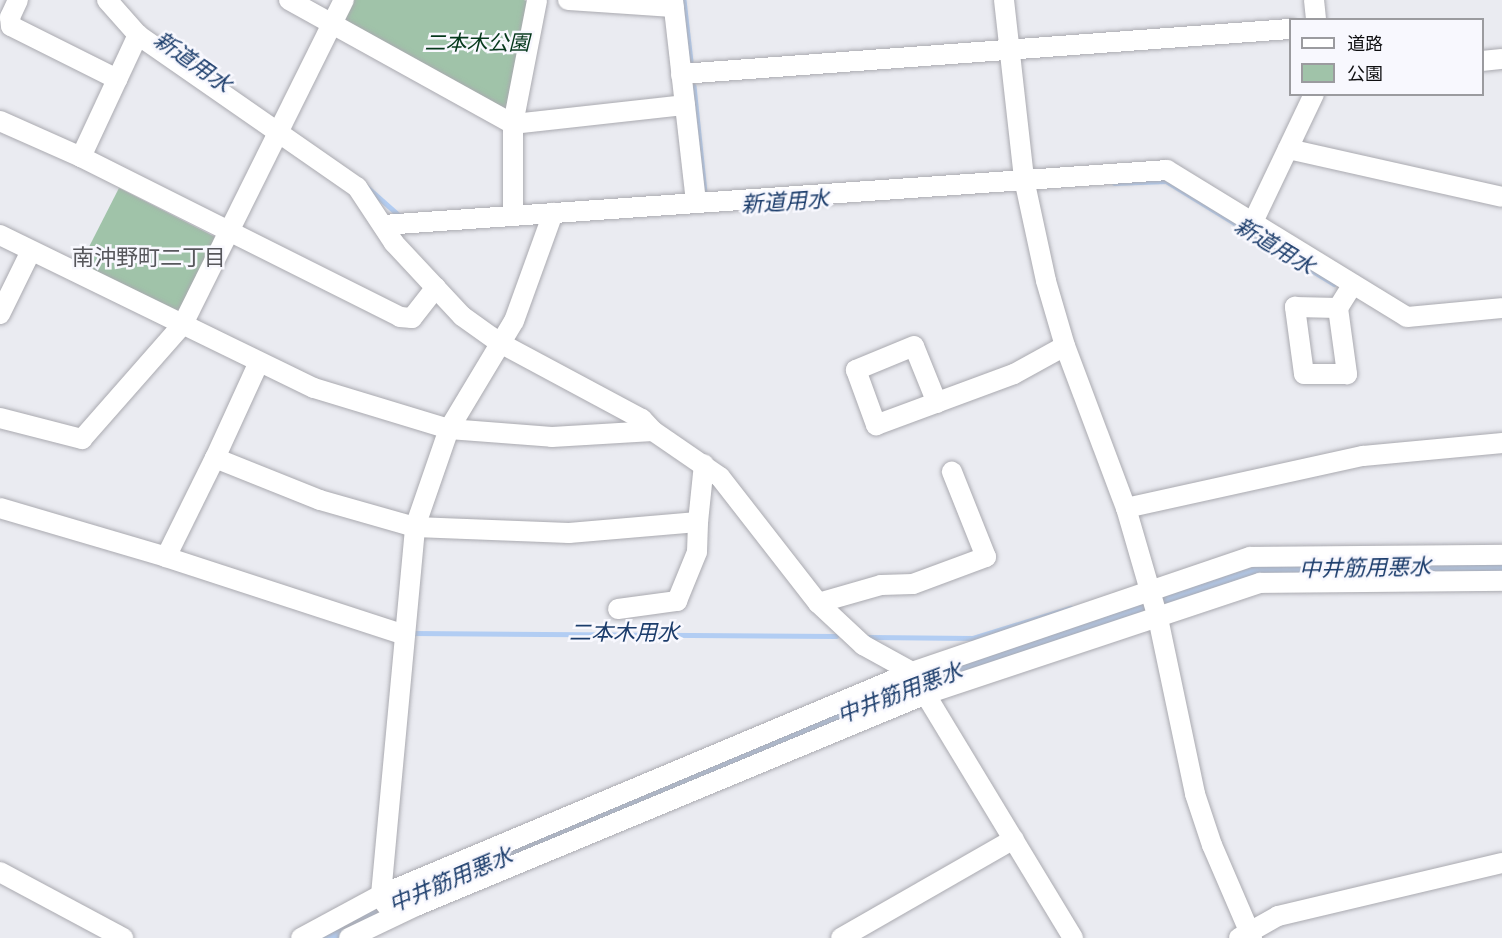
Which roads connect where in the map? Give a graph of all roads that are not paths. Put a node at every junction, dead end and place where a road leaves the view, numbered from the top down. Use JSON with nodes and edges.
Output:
{"nodes":[{"id":1,"x":18,"y":0,"type":"edge"},
{"id":2,"x":107,"y":0,"type":"edge"},
{"id":3,"x":289,"y":0,"type":"edge"},
{"id":4,"x":344,"y":0,"type":"edge"},
{"id":5,"x":537,"y":0,"type":"edge"},
{"id":6,"x":568,"y":0,"type":"edge"},
{"id":7,"x":1004,"y":0,"type":"edge"},
{"id":8,"x":1314,"y":0,"type":"edge"},
{"id":9,"x":673,"y":4,"type":"edge"},
{"id":10,"x":1316,"y":18,"type":"edge"},
{"id":11,"x":333,"y":23,"type":"junction"},
{"id":12,"x":1289,"y":29,"type":"edge"},
{"id":13,"x":138,"y":35,"type":"junction"},
{"id":14,"x":1010,"y":50,"type":"junction"},
{"id":15,"x":1502,"y":59,"type":"edge"},
{"id":16,"x":1484,"y":61,"type":"edge"},
{"id":17,"x":681,"y":74,"type":"junction"},
{"id":18,"x":117,"y":79,"type":"junction"},
{"id":19,"x":1313,"y":96,"type":"edge"},
{"id":20,"x":685,"y":105,"type":"junction"},
{"id":21,"x":0,"y":121,"type":"edge"},
{"id":22,"x":513,"y":124,"type":"junction"},
{"id":23,"x":278,"y":133,"type":"junction"},
{"id":24,"x":1288,"y":149,"type":"junction"},
{"id":25,"x":81,"y":157,"type":"junction"},
{"id":26,"x":1024,"y":179,"type":"junction"},
{"id":27,"x":1502,"y":197,"type":"edge"},
{"id":28,"x":696,"y":201,"type":"junction"},
{"id":29,"x":553,"y":213,"type":"junction"},
{"id":30,"x":513,"y":216,"type":"junction"},
{"id":31,"x":1254,"y":222,"type":"junction"},
{"id":32,"x":383,"y":225,"type":"junction"},
{"id":33,"x":229,"y":231,"type":"junction"},
{"id":34,"x":0,"y":235,"type":"edge"},
{"id":35,"x":31,"y":251,"type":"junction"},
{"id":36,"x":436,"y":287,"type":"junction"},
{"id":37,"x":1502,"y":308,"type":"edge"},
{"id":38,"x":0,"y":314,"type":"edge"},
{"id":39,"x":183,"y":324,"type":"junction"},
{"id":40,"x":500,"y":343,"type":"junction"},
{"id":41,"x":1065,"y":346,"type":"junction"},
{"id":42,"x":259,"y":362,"type":"junction"},
{"id":43,"x":937,"y":403,"type":"junction"},
{"id":44,"x":0,"y":418,"type":"edge"},
{"id":45,"x":449,"y":429,"type":"junction"},
{"id":46,"x":652,"y":431,"type":"junction"},
{"id":47,"x":1502,"y":443,"type":"edge"},
{"id":48,"x":215,"y":458,"type":"junction"},
{"id":49,"x":704,"y":464,"type":"junction"},
{"id":50,"x":952,"y":472,"type":"dead end"},
{"id":51,"x":0,"y":508,"type":"edge"},
{"id":52,"x":1126,"y":508,"type":"junction"},
{"id":53,"x":698,"y":520,"type":"junction"},
{"id":54,"x":415,"y":527,"type":"junction"},
{"id":55,"x":1502,"y":555,"type":"edge"},
{"id":56,"x":166,"y":557,"type":"junction"},
{"id":57,"x":1502,"y":580,"type":"edge"},
{"id":58,"x":818,"y":603,"type":"junction"},
{"id":59,"x":1154,"y":605,"type":"junction"},
{"id":60,"x":618,"y":609,"type":"dead end"},
{"id":61,"x":405,"y":635,"type":"junction"},
{"id":62,"x":912,"y":672,"type":"junction"},
{"id":63,"x":926,"y":694,"type":"junction"},
{"id":64,"x":1014,"y":839,"type":"junction"},
{"id":65,"x":1502,"y":863,"type":"edge"},
{"id":66,"x":0,"y":872,"type":"edge"},
{"id":67,"x":381,"y":896,"type":"junction"},
{"id":68,"x":392,"y":918,"type":"junction"},
{"id":69,"x":1247,"y":936,"type":"edge"},
{"id":70,"x":123,"y":938,"type":"edge"},
{"id":71,"x":301,"y":938,"type":"edge"},
{"id":72,"x":349,"y":938,"type":"edge"},
{"id":73,"x":841,"y":938,"type":"edge"},
{"id":74,"x":1073,"y":938,"type":"edge"}],
"edges":[{"from":1,"to":18,"type":"street"},
{"from":2,"to":13,"type":"street"},
{"from":3,"to":11,"type":"street"},
{"from":4,"to":11,"type":"street"},
{"from":5,"to":22,"type":"street"},
{"from":6,"to":9,"type":"street"},
{"from":7,"to":14,"type":"street"},
{"from":8,"to":10,"type":"street"},
{"from":9,"to":17,"type":"street"},
{"from":11,"to":22,"type":"street"},
{"from":11,"to":23,"type":"street"},
{"from":12,"to":14,"type":"street"},
{"from":13,"to":18,"type":"street"},
{"from":13,"to":23,"type":"street"},
{"from":14,"to":17,"type":"street"},
{"from":14,"to":26,"type":"street"},
{"from":15,"to":16,"type":"street"},
{"from":17,"to":20,"type":"street"},
{"from":18,"to":25,"type":"street"},
{"from":19,"to":24,"type":"street"},
{"from":20,"to":22,"type":"street"},
{"from":20,"to":28,"type":"street"},
{"from":21,"to":25,"type":"street"},
{"from":22,"to":30,"type":"street"},
{"from":23,"to":32,"type":"street"},
{"from":23,"to":33,"type":"street"},
{"from":24,"to":27,"type":"street"},
{"from":24,"to":31,"type":"street"},
{"from":25,"to":33,"type":"street"},
{"from":26,"to":28,"type":"street"},
{"from":26,"to":31,"type":"street"},
{"from":26,"to":41,"type":"street"},
{"from":28,"to":29,"type":"street"},
{"from":29,"to":30,"type":"street"},
{"from":29,"to":40,"type":"street"},
{"from":30,"to":32,"type":"street"},
{"from":31,"to":37,"type":"street"},
{"from":32,"to":36,"type":"street"},
{"from":33,"to":36,"type":"street"},
{"from":33,"to":39,"type":"street"},
{"from":34,"to":35,"type":"street"},
{"from":35,"to":38,"type":"street"},
{"from":35,"to":39,"type":"street"},
{"from":36,"to":40,"type":"street"},
{"from":39,"to":42,"type":"street"},
{"from":39,"to":44,"type":"street"},
{"from":40,"to":45,"type":"street"},
{"from":40,"to":46,"type":"street"},
{"from":41,"to":43,"type":"street"},
{"from":41,"to":52,"type":"street"},
{"from":42,"to":45,"type":"street"},
{"from":42,"to":48,"type":"street"},
{"from":43,"to":43,"type":"street"},
{"from":45,"to":46,"type":"street"},
{"from":45,"to":54,"type":"street"},
{"from":46,"to":49,"type":"street"},
{"from":47,"to":52,"type":"street"},
{"from":48,"to":54,"type":"street"},
{"from":48,"to":56,"type":"street"},
{"from":49,"to":53,"type":"street"},
{"from":49,"to":58,"type":"street"},
{"from":50,"to":58,"type":"street"},
{"from":51,"to":56,"type":"street"},
{"from":52,"to":59,"type":"street"},
{"from":53,"to":54,"type":"street"},
{"from":53,"to":60,"type":"street"},
{"from":54,"to":61,"type":"street"},
{"from":55,"to":59,"type":"street"},
{"from":56,"to":61,"type":"street"},
{"from":57,"to":59,"type":"street"},
{"from":58,"to":62,"type":"street"},
{"from":59,"to":62,"type":"street"},
{"from":59,"to":63,"type":"street"},
{"from":59,"to":69,"type":"street"},
{"from":61,"to":67,"type":"street"},
{"from":62,"to":63,"type":"street"},
{"from":62,"to":67,"type":"street"},
{"from":63,"to":64,"type":"street"},
{"from":63,"to":68,"type":"street"},
{"from":64,"to":73,"type":"street"},
{"from":64,"to":74,"type":"street"},
{"from":65,"to":69,"type":"street"},
{"from":66,"to":70,"type":"street"},
{"from":67,"to":68,"type":"street"},
{"from":67,"to":71,"type":"street"},
{"from":68,"to":72,"type":"street"}]}
